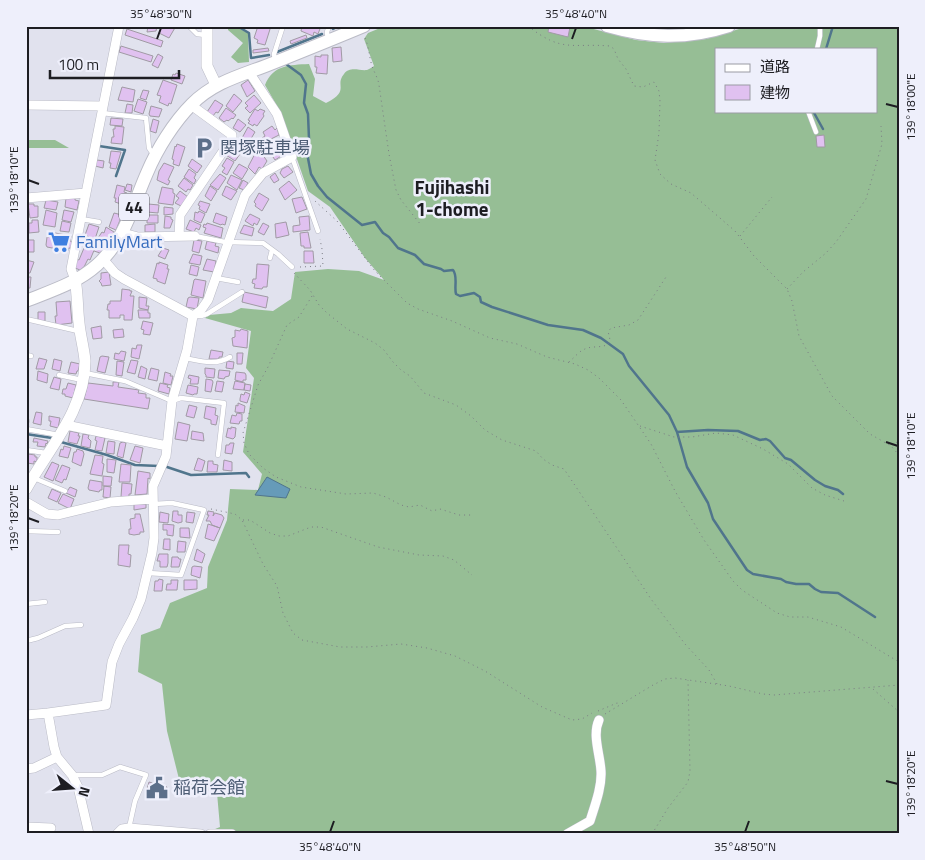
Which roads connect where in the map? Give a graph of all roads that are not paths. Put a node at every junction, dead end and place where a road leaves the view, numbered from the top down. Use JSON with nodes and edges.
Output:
{"nodes":[{"id":1,"x":119,"y":26,"type":"edge"},
{"id":2,"x":189,"y":26,"type":"edge"},
{"id":3,"x":283,"y":26,"type":"edge"},
{"id":4,"x":329,"y":26,"type":"edge"},
{"id":5,"x":607,"y":26,"type":"edge"},
{"id":6,"x":728,"y":26,"type":"edge"},
{"id":7,"x":820,"y":26,"type":"edge"},
{"id":8,"x":363,"y":30,"type":"edge"},
{"id":9,"x":207,"y":31,"type":"edge"},
{"id":10,"x":328,"y":41,"type":"junction"},
{"id":11,"x":817,"y":48,"type":"edge"},
{"id":12,"x":275,"y":62,"type":"junction"},
{"id":13,"x":249,"y":72,"type":"junction"},
{"id":14,"x":216,"y":85,"type":"junction"},
{"id":15,"x":26,"y":105,"type":"edge"},
{"id":16,"x":191,"y":105,"type":"junction"},
{"id":17,"x":103,"y":110,"type":"junction"},
{"id":18,"x":808,"y":112,"type":"edge"},
{"id":19,"x":816,"y":132,"type":"dead end"},
{"id":20,"x":156,"y":154,"type":"junction"},
{"id":21,"x":292,"y":157,"type":"junction"},
{"id":22,"x":86,"y":193,"type":"junction"},
{"id":23,"x":26,"y":198,"type":"edge"},
{"id":24,"x":81,"y":218,"type":"junction"},
{"id":25,"x":99,"y":222,"type":"dead end"},
{"id":26,"x":318,"y":231,"type":"road end"},
{"id":27,"x":123,"y":233,"type":"junction"},
{"id":28,"x":179,"y":236,"type":"junction"},
{"id":29,"x":195,"y":236,"type":"joint"},
{"id":30,"x":228,"y":242,"type":"junction"},
{"id":31,"x":272,"y":250,"type":"junction"},
{"id":32,"x":270,"y":258,"type":"dead end"},
{"id":33,"x":103,"y":259,"type":"junction"},
{"id":34,"x":292,"y":267,"type":"road end"},
{"id":35,"x":216,"y":278,"type":"junction"},
{"id":36,"x":75,"y":280,"type":"junction"},
{"id":37,"x":238,"y":282,"type":"dead end"},
{"id":38,"x":242,"y":292,"type":"dead end"},
{"id":39,"x":26,"y":301,"type":"edge"},
{"id":40,"x":193,"y":316,"type":"junction"},
{"id":41,"x":26,"y":319,"type":"edge"},
{"id":42,"x":80,"y":331,"type":"junction"},
{"id":43,"x":230,"y":357,"type":"dead end"},
{"id":44,"x":185,"y":358,"type":"junction"},
{"id":45,"x":58,"y":375,"type":"dead end"},
{"id":46,"x":83,"y":376,"type":"junction"},
{"id":47,"x":172,"y":401,"type":"junction"},
{"id":48,"x":26,"y":429,"type":"edge"},
{"id":49,"x":63,"y":430,"type":"junction"},
{"id":50,"x":168,"y":446,"type":"junction"},
{"id":51,"x":26,"y":450,"type":"edge"},
{"id":52,"x":48,"y":453,"type":"junction"},
{"id":53,"x":218,"y":455,"type":"dead end"},
{"id":54,"x":33,"y":478,"type":"junction"},
{"id":55,"x":26,"y":489,"type":"edge"},
{"id":56,"x":65,"y":492,"type":"dead end"},
{"id":57,"x":26,"y":502,"type":"edge"},
{"id":58,"x":152,"y":502,"type":"junction"},
{"id":59,"x":26,"y":531,"type":"edge"},
{"id":60,"x":58,"y":532,"type":"dead end"},
{"id":61,"x":148,"y":573,"type":"junction"},
{"id":62,"x":37,"y":595,"type":"dead end"},
{"id":63,"x":45,"y":602,"type":"dead end"},
{"id":64,"x":37,"y":603,"type":"junction"},
{"id":65,"x":26,"y":604,"type":"edge"},
{"id":66,"x":81,"y":625,"type":"dead end"},
{"id":67,"x":26,"y":640,"type":"edge"},
{"id":68,"x":48,"y":714,"type":"junction"},
{"id":69,"x":26,"y":715,"type":"edge"},
{"id":70,"x":599,"y":720,"type":"road end"},
{"id":71,"x":57,"y":757,"type":"junction"},
{"id":72,"x":26,"y":769,"type":"edge"},
{"id":73,"x":72,"y":775,"type":"junction"},
{"id":74,"x":26,"y":826,"type":"edge"},
{"id":75,"x":51,"y":828,"type":"dead end"},
{"id":76,"x":129,"y":828,"type":"junction"},
{"id":77,"x":89,"y":834,"type":"edge"},
{"id":78,"x":118,"y":834,"type":"edge"},
{"id":79,"x":201,"y":834,"type":"edge"},
{"id":80,"x":210,"y":834,"type":"edge"},
{"id":81,"x":232,"y":834,"type":"edge"},
{"id":82,"x":567,"y":834,"type":"edge"}],
"edges":[{"from":1,"to":17,"type":"street"},
{"from":2,"to":9,"type":"lane"},
{"from":3,"to":12,"type":"lane"},
{"from":4,"to":10,"type":"lane"},
{"from":5,"to":6,"type":"main road"},
{"from":7,"to":11,"type":"lane"},
{"from":8,"to":10,"type":"main road","number":"44"},
{"from":9,"to":14,"type":"street"},
{"from":10,"to":12,"type":"main road","number":"44"},
{"from":12,"to":13,"type":"main road","number":"44"},
{"from":13,"to":14,"type":"main road","number":"44"},
{"from":13,"to":21,"type":"street"},
{"from":14,"to":16,"type":"main road","number":"44"},
{"from":15,"to":17,"type":"street"},
{"from":16,"to":20,"type":"main road","number":"44"},
{"from":16,"to":28,"type":"street"},
{"from":17,"to":20,"type":"lane"},
{"from":17,"to":22,"type":"street"},
{"from":18,"to":19,"type":"lane"},
{"from":20,"to":27,"type":"main road","number":"44"},
{"from":21,"to":26,"type":"lane"},
{"from":21,"to":30,"type":"street"},
{"from":22,"to":23,"type":"street"},
{"from":22,"to":24,"type":"street"},
{"from":24,"to":25,"type":"lane"},
{"from":24,"to":36,"type":"street"},
{"from":27,"to":28,"type":"street"},
{"from":27,"to":33,"type":"main road","number":"44"},
{"from":28,"to":29,"type":"street"},
{"from":29,"to":30,"type":"lane"},
{"from":30,"to":31,"type":"lane"},
{"from":30,"to":35,"type":"street"},
{"from":31,"to":32,"type":"lane"},
{"from":31,"to":34,"type":"lane"},
{"from":33,"to":36,"type":"main road","number":"44"},
{"from":33,"to":40,"type":"street"},
{"from":35,"to":37,"type":"lane"},
{"from":35,"to":40,"type":"street"},
{"from":36,"to":39,"type":"main road","number":"44"},
{"from":36,"to":42,"type":"street"},
{"from":38,"to":40,"type":"lane"},
{"from":40,"to":44,"type":"street"},
{"from":41,"to":42,"type":"lane"},
{"from":42,"to":46,"type":"street"},
{"from":43,"to":44,"type":"lane"},
{"from":44,"to":47,"type":"street"},
{"from":45,"to":46,"type":"lane"},
{"from":46,"to":47,"type":"lane"},
{"from":46,"to":49,"type":"street"},
{"from":47,"to":50,"type":"street"},
{"from":47,"to":53,"type":"lane"},
{"from":48,"to":49,"type":"lane"},
{"from":49,"to":50,"type":"street"},
{"from":49,"to":52,"type":"street"},
{"from":50,"to":58,"type":"street"},
{"from":51,"to":52,"type":"lane"},
{"from":52,"to":54,"type":"street"},
{"from":54,"to":55,"type":"street"},
{"from":54,"to":56,"type":"lane"},
{"from":57,"to":58,"type":"street"},
{"from":58,"to":61,"type":"street"},
{"from":58,"to":61,"type":"lane"},
{"from":59,"to":60,"type":"lane"},
{"from":61,"to":68,"type":"street"},
{"from":62,"to":64,"type":"lane"},
{"from":63,"to":64,"type":"lane"},
{"from":64,"to":65,"type":"lane"},
{"from":66,"to":67,"type":"lane"},
{"from":68,"to":69,"type":"street"},
{"from":68,"to":71,"type":"street"},
{"from":70,"to":82,"type":"street"},
{"from":71,"to":72,"type":"street"},
{"from":71,"to":73,"type":"street"},
{"from":73,"to":76,"type":"lane"},
{"from":73,"to":77,"type":"street"},
{"from":74,"to":75,"type":"street"},
{"from":76,"to":78,"type":"street"},
{"from":76,"to":79,"type":"street"},
{"from":80,"to":81,"type":"street"}]}
